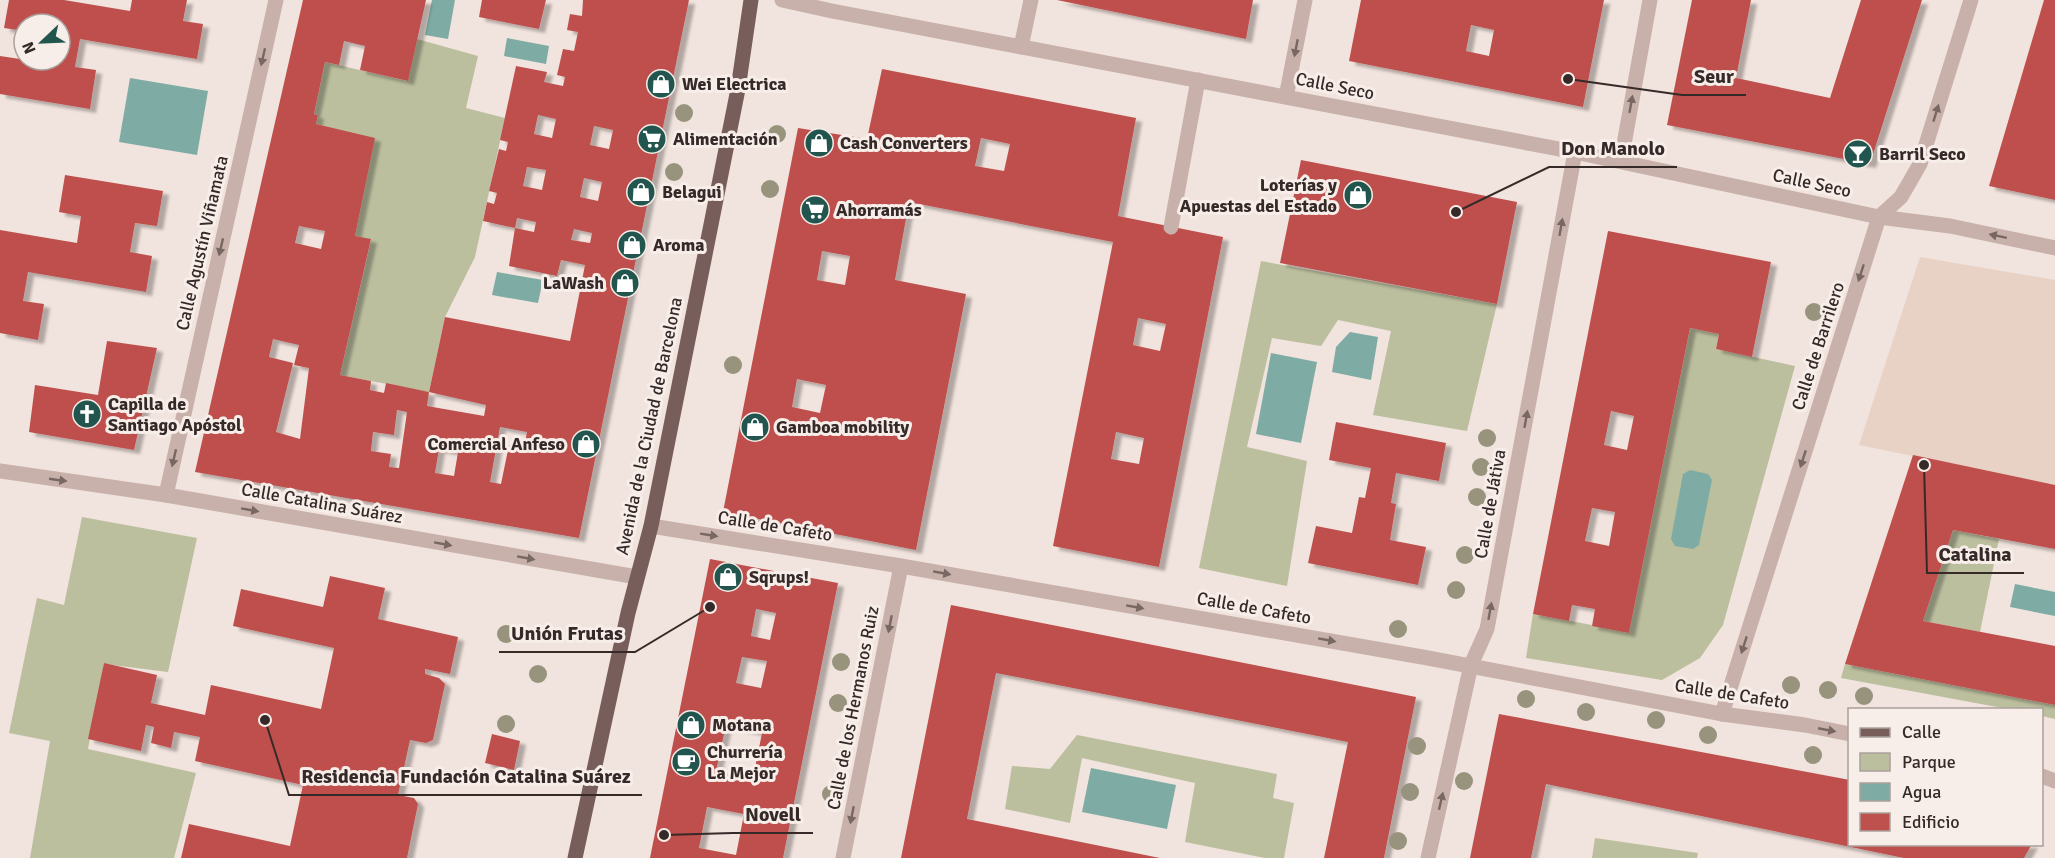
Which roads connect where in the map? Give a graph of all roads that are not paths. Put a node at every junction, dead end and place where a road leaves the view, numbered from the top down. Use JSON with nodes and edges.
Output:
{"nodes":[{"id":1,"x":276,"y":0,"type":"edge"},
{"id":2,"x":751,"y":0,"type":"edge"},
{"id":3,"x":782,"y":0,"type":"edge"},
{"id":4,"x":1031,"y":0,"type":"edge"},
{"id":5,"x":1305,"y":0,"type":"edge"},
{"id":6,"x":1650,"y":0,"type":"edge"},
{"id":7,"x":1971,"y":0,"type":"edge"},
{"id":8,"x":1021,"y":47,"type":"junction"},
{"id":9,"x":1198,"y":80,"type":"junction"},
{"id":10,"x":1286,"y":97,"type":"junction"},
{"id":11,"x":1575,"y":152,"type":"junction"},
{"id":12,"x":1621,"y":161,"type":"junction"},
{"id":13,"x":1879,"y":217,"type":"junction"},
{"id":14,"x":1171,"y":227,"type":"dead end"},
{"id":15,"x":2055,"y":248,"type":"edge"},
{"id":16,"x":0,"y":471,"type":"edge"},
{"id":17,"x":166,"y":495,"type":"junction"},
{"id":18,"x":651,"y":526,"type":"junction"},
{"id":19,"x":901,"y":566,"type":"junction"},
{"id":20,"x":637,"y":577,"type":"junction"},
{"id":21,"x":1471,"y":665,"type":"junction"},
{"id":22,"x":1722,"y":714,"type":"junction"},
{"id":23,"x":1848,"y":734,"type":"edge"},
{"id":24,"x":575,"y":858,"type":"edge"},
{"id":25,"x":843,"y":858,"type":"edge"},
{"id":26,"x":1428,"y":858,"type":"edge"}],
"edges":[{"from":1,"to":17,"type":"street","name":"Calle Agustín Viñamata","one_way":true},
{"from":2,"to":18,"type":"main road","name":"Avenida de la Ciudad de Barcelona"},
{"from":3,"to":8,"type":"street","name":"Calle Seco"},
{"from":4,"to":8,"type":"street"},
{"from":5,"to":10,"type":"street","one_way":true},
{"from":12,"to":6,"type":"street","one_way":true},
{"from":13,"to":7,"type":"street","one_way":true},
{"from":8,"to":9,"type":"street","name":"Calle Seco"},
{"from":9,"to":10,"type":"street","name":"Calle Seco"},
{"from":9,"to":14,"type":"street"},
{"from":10,"to":11,"type":"street","name":"Calle Seco"},
{"from":11,"to":12,"type":"street","name":"Calle Seco"},
{"from":21,"to":11,"type":"street","name":"Calle de Játiva","one_way":true},
{"from":12,"to":13,"type":"street","name":"Calle Seco"},
{"from":15,"to":13,"type":"street","name":"Calle Seco","one_way":true},
{"from":13,"to":22,"type":"street","name":"Calle de Barrilero","one_way":true},
{"from":16,"to":17,"type":"street","name":"Calle Catalina Suárez","one_way":true},
{"from":17,"to":20,"type":"street","name":"Calle Catalina Suárez","one_way":true},
{"from":18,"to":19,"type":"street","name":"Calle de Cafeto","one_way":true},
{"from":18,"to":20,"type":"main road","name":"Avenida de la Ciudad de Barcelona"},
{"from":19,"to":21,"type":"street","name":"Calle de Cafeto","one_way":true},
{"from":19,"to":25,"type":"street","name":"Calle de los Hermanos Ruiz","one_way":true},
{"from":20,"to":24,"type":"main road","name":"Avenida de la Ciudad de Barcelona"},
{"from":21,"to":22,"type":"street","name":"Calle de Cafeto"},
{"from":26,"to":21,"type":"street","name":"Calle de Játiva","one_way":true},
{"from":22,"to":23,"type":"street","name":"Calle de Cafeto","one_way":true}]}
